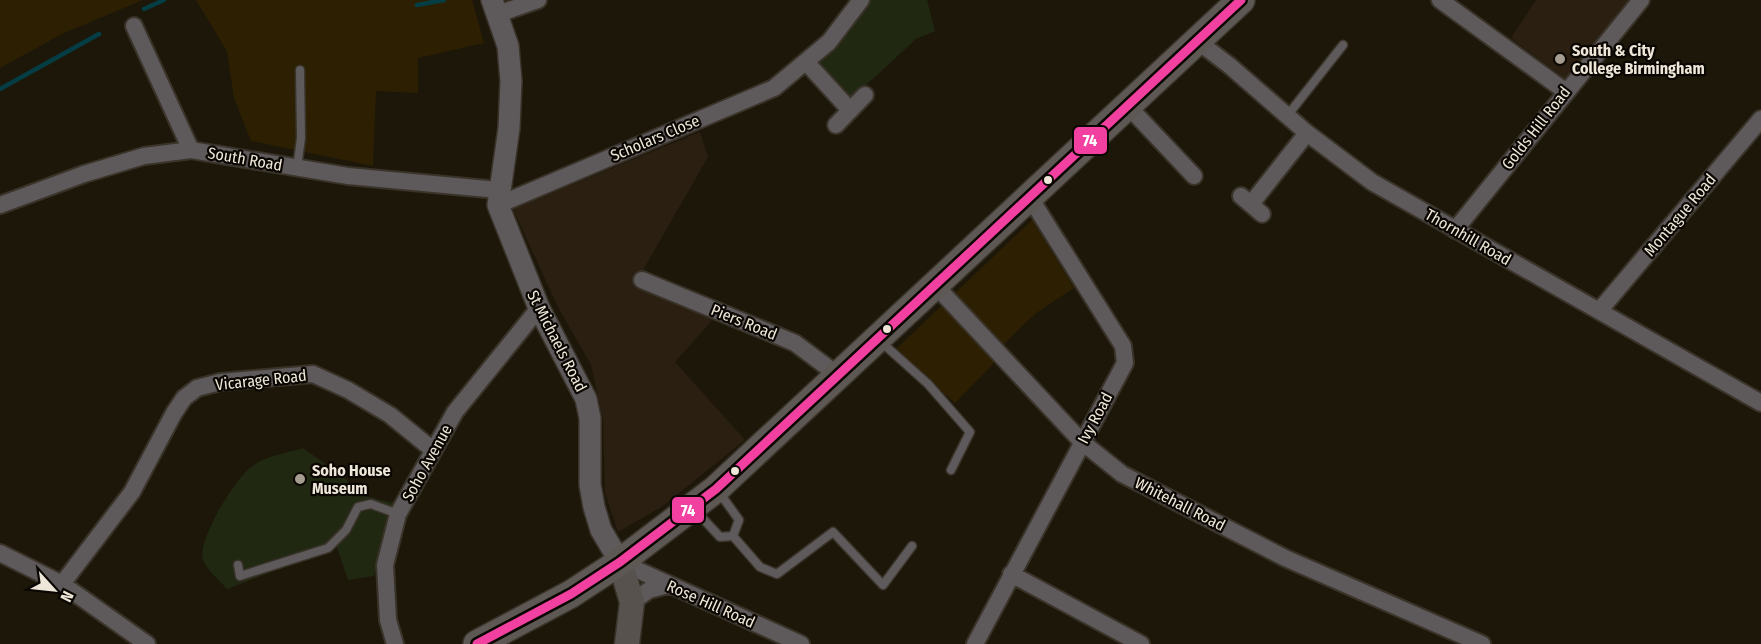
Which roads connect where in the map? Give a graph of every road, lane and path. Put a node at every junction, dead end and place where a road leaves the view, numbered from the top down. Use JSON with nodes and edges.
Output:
{"nodes":[{"id":1,"x":536,"y":0,"type":"edge"},
{"id":2,"x":861,"y":0,"type":"edge"},
{"id":3,"x":1241,"y":0,"type":"edge"},
{"id":4,"x":1440,"y":0,"type":"edge"},
{"id":5,"x":1641,"y":0,"type":"edge"},
{"id":6,"x":495,"y":7,"type":"edge"},
{"id":7,"x":134,"y":26,"type":"dead end"},
{"id":8,"x":1196,"y":40,"type":"junction"},
{"id":9,"x":1343,"y":45,"type":"dead end"},
{"id":10,"x":807,"y":63,"type":"junction"},
{"id":11,"x":300,"y":70,"type":"dead end"},
{"id":12,"x":1565,"y":91,"type":"junction"},
{"id":13,"x":865,"y":95,"type":"dead end"},
{"id":14,"x":1127,"y":105,"type":"junction"},
{"id":15,"x":850,"y":110,"type":"junction"},
{"id":16,"x":1287,"y":116,"type":"junction"},
{"id":17,"x":1761,"y":119,"type":"edge"},
{"id":18,"x":836,"y":125,"type":"dead end"},
{"id":19,"x":1307,"y":133,"type":"junction"},
{"id":20,"x":191,"y":150,"type":"junction"},
{"id":21,"x":297,"y":168,"type":"junction"},
{"id":22,"x":1194,"y":176,"type":"dead end"},
{"id":23,"x":1036,"y":189,"type":"junction"},
{"id":24,"x":498,"y":198,"type":"junction"},
{"id":25,"x":1251,"y":204,"type":"dead end"},
{"id":26,"x":0,"y":205,"type":"edge"},
{"id":27,"x":1455,"y":230,"type":"junction"},
{"id":28,"x":642,"y":280,"type":"dead end"},
{"id":29,"x":934,"y":284,"type":"junction"},
{"id":30,"x":539,"y":308,"type":"junction"},
{"id":31,"x":1599,"y":311,"type":"junction"},
{"id":32,"x":878,"y":339,"type":"junction"},
{"id":33,"x":839,"y":376,"type":"junction"},
{"id":34,"x":1761,"y":402,"type":"edge"},
{"id":35,"x":1082,"y":442,"type":"junction"},
{"id":36,"x":433,"y":450,"type":"junction"},
{"id":37,"x":951,"y":470,"type":"dead end"},
{"id":38,"x":716,"y":489,"type":"junction"},
{"id":39,"x":693,"y":508,"type":"junction"},
{"id":40,"x":399,"y":514,"type":"junction"},
{"id":41,"x":733,"y":536,"type":"junction"},
{"id":42,"x":912,"y":546,"type":"dead end"},
{"id":43,"x":0,"y":554,"type":"edge"},
{"id":44,"x":621,"y":562,"type":"junction"},
{"id":45,"x":238,"y":565,"type":"dead end"},
{"id":46,"x":1011,"y":574,"type":"junction"},
{"id":47,"x":62,"y":584,"type":"junction"},
{"id":48,"x":668,"y":585,"type":"junction"},
{"id":49,"x":632,"y":602,"type":"junction"},
{"id":50,"x":147,"y":644,"type":"edge"},
{"id":51,"x":395,"y":644,"type":"edge"},
{"id":52,"x":477,"y":644,"type":"edge"},
{"id":53,"x":627,"y":644,"type":"edge"},
{"id":54,"x":801,"y":644,"type":"edge"},
{"id":55,"x":975,"y":644,"type":"edge"},
{"id":56,"x":1141,"y":644,"type":"edge"},
{"id":57,"x":1482,"y":644,"type":"edge"}],
"edges":[{"from":1,"to":6,"type":"street"},
{"from":2,"to":10,"type":"street","name":"Scholars Close"},
{"from":3,"to":8,"type":"highway"},
{"from":4,"to":12,"type":"street"},
{"from":5,"to":12,"type":"street","name":"Golds Hill Road"},
{"from":6,"to":24,"type":"street"},
{"from":7,"to":20,"type":"street"},
{"from":8,"to":14,"type":"highway"},
{"from":8,"to":16,"type":"street","name":"Thornhill Road"},
{"from":9,"to":16,"type":"lane"},
{"from":10,"to":15,"type":"street"},
{"from":10,"to":24,"type":"street","name":"Scholars Close"},
{"from":11,"to":21,"type":"lane"},
{"from":12,"to":27,"type":"street","name":"Golds Hill Road"},
{"from":13,"to":15,"type":"street"},
{"from":14,"to":22,"type":"street"},
{"from":14,"to":23,"type":"highway"},
{"from":15,"to":18,"type":"street"},
{"from":16,"to":19,"type":"street","name":"Thornhill Road"},
{"from":17,"to":31,"type":"street","name":"Montague Road"},
{"from":19,"to":25,"type":"street"},
{"from":19,"to":27,"type":"street","name":"Thornhill Road"},
{"from":20,"to":21,"type":"street","name":"South Road"},
{"from":20,"to":26,"type":"street","name":"South Road"},
{"from":21,"to":24,"type":"street","name":"South Road"},
{"from":23,"to":29,"type":"highway"},
{"from":23,"to":35,"type":"street","name":"Ivy Road"},
{"from":24,"to":30,"type":"street","name":"St Michaels Road"},
{"from":27,"to":31,"type":"street","name":"Thornhill Road"},
{"from":28,"to":33,"type":"street","name":"Piers Road"},
{"from":29,"to":32,"type":"highway"},
{"from":29,"to":35,"type":"street","name":"Whitehall Road"},
{"from":30,"to":36,"type":"street","name":"Soho Avenue"},
{"from":30,"to":44,"type":"street","name":"St Michaels Road"},
{"from":31,"to":34,"type":"street","name":"Thornhill Road"},
{"from":32,"to":33,"type":"highway"},
{"from":32,"to":37,"type":"lane"},
{"from":33,"to":38,"type":"highway"},
{"from":35,"to":46,"type":"street","name":"Ivy Road"},
{"from":35,"to":57,"type":"street","name":"Whitehall Road"},
{"from":36,"to":40,"type":"street","name":"Soho Avenue"},
{"from":36,"to":47,"type":"street","name":"Vicarage Road"},
{"from":38,"to":39,"type":"highway"},
{"from":38,"to":41,"type":"lane"},
{"from":39,"to":41,"type":"lane"},
{"from":39,"to":44,"type":"highway"},
{"from":40,"to":45,"type":"lane"},
{"from":40,"to":51,"type":"street","name":"Soho Avenue"},
{"from":41,"to":42,"type":"lane"},
{"from":43,"to":47,"type":"street"},
{"from":44,"to":48,"type":"street","name":"Rose Hill Road"},
{"from":44,"to":49,"type":"main road"},
{"from":44,"to":52,"type":"highway"},
{"from":46,"to":55,"type":"street","name":"Ivy Road"},
{"from":46,"to":56,"type":"street"},
{"from":47,"to":50,"type":"street"},
{"from":48,"to":49,"type":"street"},
{"from":48,"to":54,"type":"street","name":"Rose Hill Road"},
{"from":49,"to":53,"type":"main road"}]}
